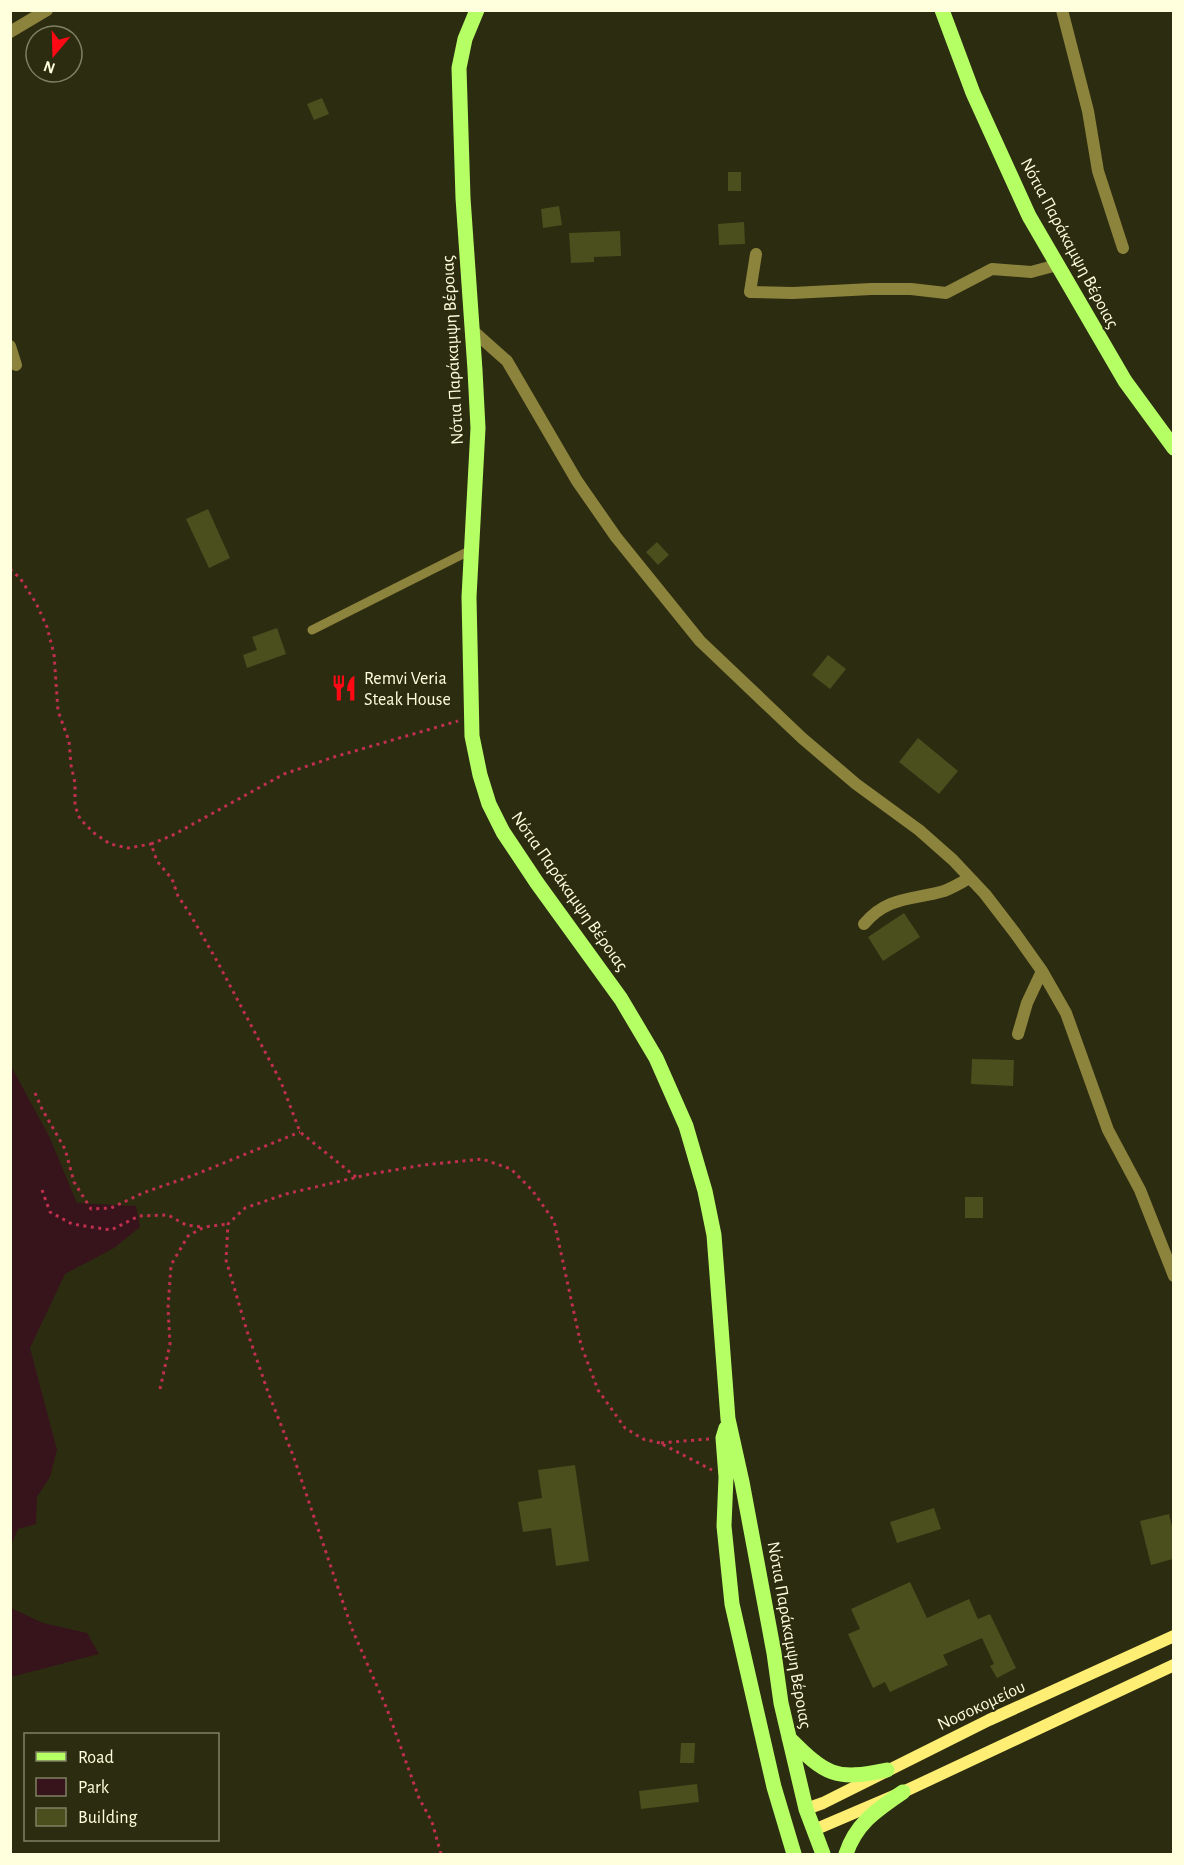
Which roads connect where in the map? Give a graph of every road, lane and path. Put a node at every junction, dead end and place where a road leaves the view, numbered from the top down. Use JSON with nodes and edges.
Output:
{"nodes":[{"id":1,"x":47,"y":10,"type":"edge"},
{"id":2,"x":477,"y":10,"type":"edge"},
{"id":3,"x":942,"y":10,"type":"edge"},
{"id":4,"x":1062,"y":10,"type":"edge"},
{"id":5,"x":10,"y":32,"type":"edge"},
{"id":6,"x":1123,"y":248,"type":"dead end"},
{"id":7,"x":756,"y":254,"type":"dead end"},
{"id":8,"x":1057,"y":265,"type":"junction"},
{"id":9,"x":472,"y":330,"type":"junction"},
{"id":10,"x":10,"y":346,"type":"edge"},
{"id":11,"x":16,"y":365,"type":"dead end"},
{"id":12,"x":1173,"y":448,"type":"edge"},
{"id":13,"x":471,"y":550,"type":"junction"},
{"id":14,"x":10,"y":568,"type":"edge"},
{"id":15,"x":312,"y":630,"type":"dead end"},
{"id":16,"x":471,"y":717,"type":"junction"},
{"id":17,"x":151,"y":843,"type":"junction"},
{"id":18,"x":970,"y":878,"type":"junction"},
{"id":19,"x":864,"y":924,"type":"dead end"},
{"id":20,"x":1042,"y":971,"type":"junction"},
{"id":21,"x":1018,"y":1034,"type":"dead end"},
{"id":22,"x":35,"y":1093,"type":"dead end"},
{"id":23,"x":300,"y":1132,"type":"junction"},
{"id":24,"x":356,"y":1177,"type":"junction"},
{"id":25,"x":42,"y":1190,"type":"dead end"},
{"id":26,"x":228,"y":1224,"type":"junction"},
{"id":27,"x":204,"y":1227,"type":"junction"},
{"id":28,"x":1173,"y":1276,"type":"edge"},
{"id":29,"x":160,"y":1389,"type":"dead end"},
{"id":30,"x":728,"y":1419,"type":"junction"},
{"id":31,"x":723,"y":1438,"type":"junction"},
{"id":32,"x":660,"y":1443,"type":"junction"},
{"id":33,"x":726,"y":1477,"type":"junction"},
{"id":34,"x":1173,"y":1636,"type":"edge"},
{"id":35,"x":1173,"y":1665,"type":"edge"},
{"id":36,"x":789,"y":1738,"type":"junction"},
{"id":37,"x":887,"y":1770,"type":"junction"},
{"id":38,"x":903,"y":1792,"type":"junction"},
{"id":39,"x":806,"y":1809,"type":"junction"},
{"id":40,"x":784,"y":1822,"type":"junction"},
{"id":41,"x":814,"y":1830,"type":"junction"},
{"id":42,"x":441,"y":1854,"type":"edge"},
{"id":43,"x":794,"y":1854,"type":"edge"},
{"id":44,"x":823,"y":1854,"type":"edge"},
{"id":45,"x":846,"y":1854,"type":"edge"}],
"edges":[{"from":1,"to":5,"type":"street"},
{"from":2,"to":9,"type":"main road","name":"Νότια Παράκαμψη Βέροιας"},
{"from":3,"to":8,"type":"main road","name":"Νότια Παράκαμψη Βέροιας"},
{"from":4,"to":6,"type":"street"},
{"from":7,"to":8,"type":"street"},
{"from":8,"to":12,"type":"main road","name":"Νότια Παράκαμψη Βέροιας"},
{"from":9,"to":13,"type":"main road","name":"Νότια Παράκαμψη Βέροιας"},
{"from":9,"to":18,"type":"street"},
{"from":10,"to":11,"type":"street"},
{"from":13,"to":15,"type":"lane"},
{"from":13,"to":16,"type":"main road","name":"Νότια Παράκαμψη Βέροιας"},
{"from":14,"to":17,"type":"path"},
{"from":16,"to":17,"type":"path"},
{"from":16,"to":30,"type":"main road","name":"Νότια Παράκαμψη Βέροιας"},
{"from":17,"to":23,"type":"path"},
{"from":18,"to":19,"type":"street"},
{"from":18,"to":20,"type":"street"},
{"from":20,"to":21,"type":"street"},
{"from":20,"to":28,"type":"street"},
{"from":22,"to":23,"type":"path"},
{"from":23,"to":24,"type":"path"},
{"from":24,"to":26,"type":"path"},
{"from":24,"to":32,"type":"path"},
{"from":25,"to":27,"type":"path"},
{"from":26,"to":27,"type":"path"},
{"from":26,"to":42,"type":"path"},
{"from":27,"to":29,"type":"path"},
{"from":30,"to":31,"type":"main road","name":"Νότια Παράκαμψη Βέροιας"},
{"from":30,"to":36,"type":"main road","name":"Νότια Παράκαμψη Βέροιας"},
{"from":31,"to":32,"type":"path"},
{"from":31,"to":33,"type":"main road","name":"Νότια Παράκαμψη Βέροιας"},
{"from":32,"to":33,"type":"path"},
{"from":33,"to":40,"type":"main road","name":"Νότια Παράκαμψη Βέροιας"},
{"from":34,"to":37,"type":"street","name":"Νοσοκομείου"},
{"from":35,"to":38,"type":"street"},
{"from":36,"to":37,"type":"main road"},
{"from":36,"to":39,"type":"main road","name":"Νότια Παράκαμψη Βέροιας"},
{"from":37,"to":39,"type":"street","name":"Νοσοκομείου"},
{"from":38,"to":41,"type":"street"},
{"from":38,"to":45,"type":"main road"},
{"from":39,"to":40,"type":"main road"},
{"from":39,"to":41,"type":"main road","name":"Νότια Παράκαμψη Βέροιας"},
{"from":40,"to":41,"type":"main road"},
{"from":40,"to":43,"type":"main road","name":"Νότια Παράκαμψη Βέροιας"},
{"from":41,"to":44,"type":"main road","name":"Νότια Παράκαμψη Βέροιας"}]}
